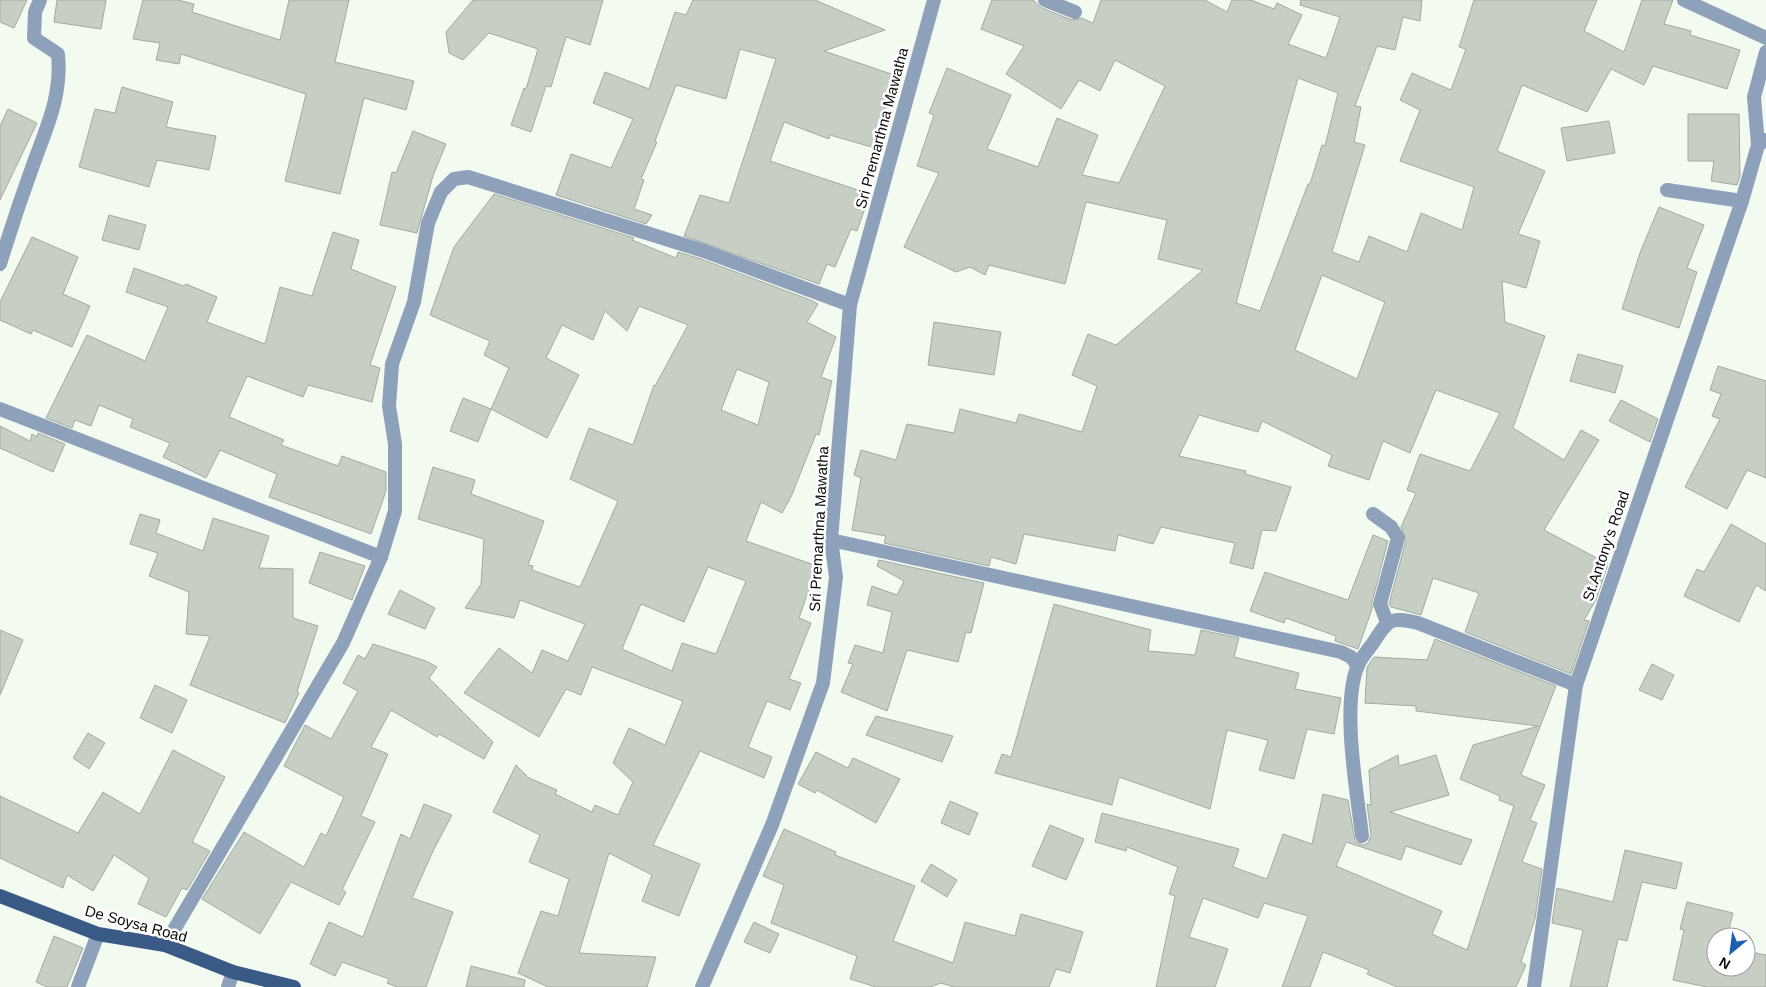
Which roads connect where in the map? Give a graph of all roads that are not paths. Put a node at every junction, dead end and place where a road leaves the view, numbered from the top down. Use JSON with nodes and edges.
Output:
{"nodes":[{"id":1,"x":40,"y":0,"type":"edge"},
{"id":2,"x":934,"y":0,"type":"edge"},
{"id":3,"x":1045,"y":0,"type":"edge"},
{"id":4,"x":1684,"y":0,"type":"edge"},
{"id":5,"x":1075,"y":12,"type":"dead end"},
{"id":6,"x":1766,"y":38,"type":"edge"},
{"id":7,"x":1766,"y":52,"type":"edge"},
{"id":8,"x":1762,"y":143,"type":"edge"},
{"id":9,"x":1667,"y":190,"type":"dead end"},
{"id":10,"x":1742,"y":201,"type":"junction"},
{"id":11,"x":0,"y":264,"type":"edge"},
{"id":12,"x":850,"y":306,"type":"junction"},
{"id":13,"x":0,"y":409,"type":"edge"},
{"id":14,"x":1373,"y":514,"type":"dead end"},
{"id":15,"x":831,"y":540,"type":"junction"},
{"id":16,"x":381,"y":557,"type":"junction"},
{"id":17,"x":1387,"y":622,"type":"junction"},
{"id":18,"x":1358,"y":666,"type":"junction"},
{"id":19,"x":1576,"y":685,"type":"junction"},
{"id":20,"x":1362,"y":836,"type":"dead end"},
{"id":21,"x":0,"y":896,"type":"edge"},
{"id":22,"x":98,"y":934,"type":"junction"},
{"id":23,"x":165,"y":945,"type":"junction"},
{"id":24,"x":233,"y":972,"type":"junction"},
{"id":25,"x":78,"y":987,"type":"edge"},
{"id":26,"x":228,"y":987,"type":"edge"},
{"id":27,"x":294,"y":987,"type":"edge"},
{"id":28,"x":702,"y":987,"type":"edge"},
{"id":29,"x":1534,"y":987,"type":"edge"}],
"edges":[{"from":1,"to":11,"type":"street"},
{"from":2,"to":12,"type":"street","name":"Sri Premarthna Mawatha"},
{"from":3,"to":5,"type":"street"},
{"from":4,"to":6,"type":"street"},
{"from":7,"to":8,"type":"street"},
{"from":8,"to":10,"type":"street"},
{"from":9,"to":10,"type":"street"},
{"from":10,"to":19,"type":"street","name":"St.Antony's Road"},
{"from":12,"to":15,"type":"street","name":"Sri Premarthna Mawatha"},
{"from":12,"to":16,"type":"street"},
{"from":13,"to":16,"type":"street"},
{"from":14,"to":17,"type":"street"},
{"from":15,"to":18,"type":"street"},
{"from":15,"to":28,"type":"street","name":"Sri Premarthna Mawatha"},
{"from":16,"to":23,"type":"street"},
{"from":17,"to":18,"type":"street"},
{"from":17,"to":19,"type":"street"},
{"from":18,"to":20,"type":"street"},
{"from":19,"to":29,"type":"street","name":"St.Antony's Road"},
{"from":21,"to":22,"type":"main road","name":"De Soysa Road"},
{"from":22,"to":23,"type":"main road","name":"De Soysa Road"},
{"from":22,"to":25,"type":"street"},
{"from":23,"to":24,"type":"main road","name":"De Soysa Road"},
{"from":24,"to":26,"type":"street"},
{"from":24,"to":27,"type":"main road","name":"De Soysa Road"}]}
